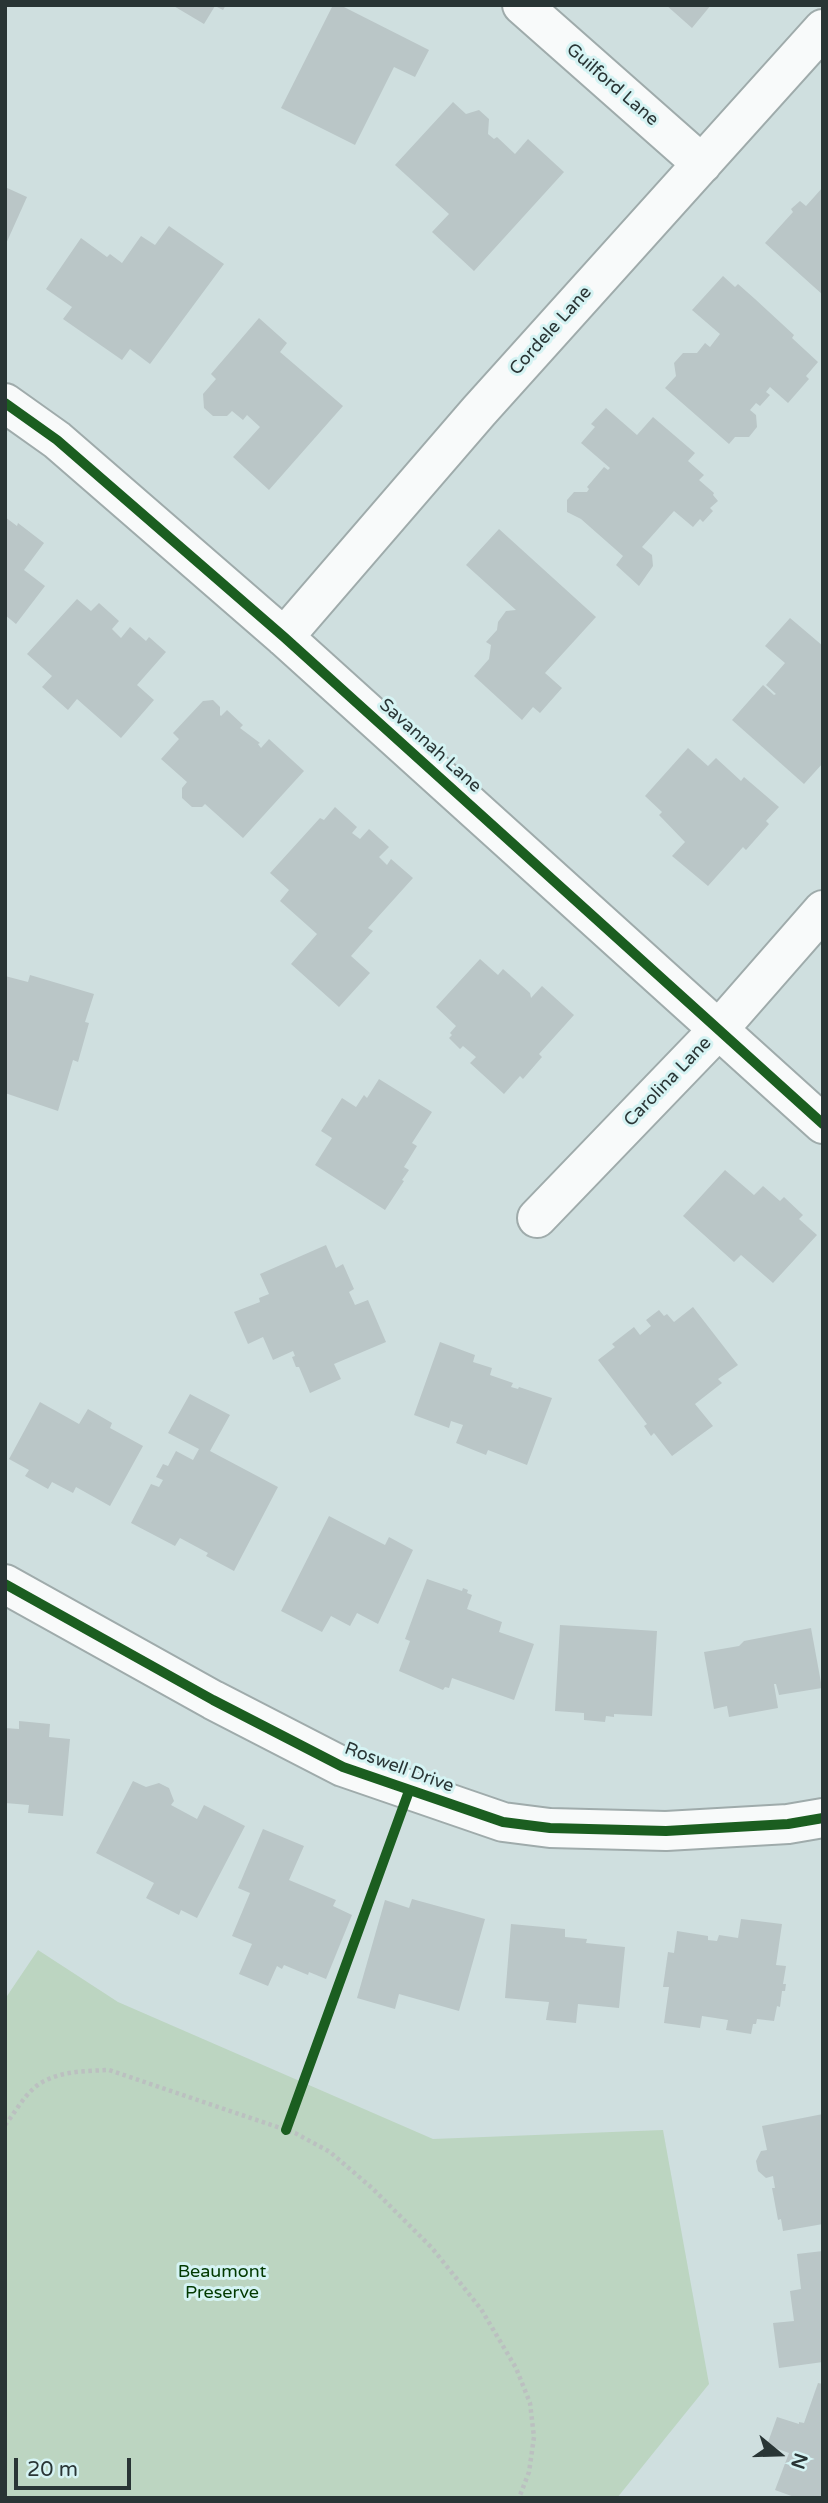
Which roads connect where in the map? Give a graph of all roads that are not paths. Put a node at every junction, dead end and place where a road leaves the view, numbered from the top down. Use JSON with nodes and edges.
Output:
{"nodes":[{"id":1,"x":522,"y":5,"type":"edge"},
{"id":2,"x":823,"y":29,"type":"edge"},
{"id":3,"x":702,"y":164,"type":"junction"},
{"id":4,"x":5,"y":403,"type":"edge"},
{"id":5,"x":284,"y":637,"type":"junction"},
{"id":6,"x":823,"y":910,"type":"edge"},
{"id":7,"x":718,"y":1030,"type":"junction"},
{"id":8,"x":823,"y":1124,"type":"edge"},
{"id":9,"x":537,"y":1218,"type":"dead end"},
{"id":10,"x":5,"y":1584,"type":"edge"},
{"id":11,"x":823,"y":1818,"type":"edge"}],
"edges":[{"from":1,"to":3,"type":"street","name":"Guilford Lane"},
{"from":2,"to":3,"type":"street","name":"Cordele Lane"},
{"from":3,"to":5,"type":"street","name":"Cordele Lane"},
{"from":4,"to":5,"type":"street","name":"Savannah Lane"},
{"from":5,"to":7,"type":"street","name":"Savannah Lane"},
{"from":6,"to":7,"type":"street","name":"Carolina Lane"},
{"from":7,"to":8,"type":"street","name":"Savannah Lane"},
{"from":7,"to":9,"type":"street","name":"Carolina Lane"},
{"from":10,"to":11,"type":"street","name":"Roswell Drive"}]}
